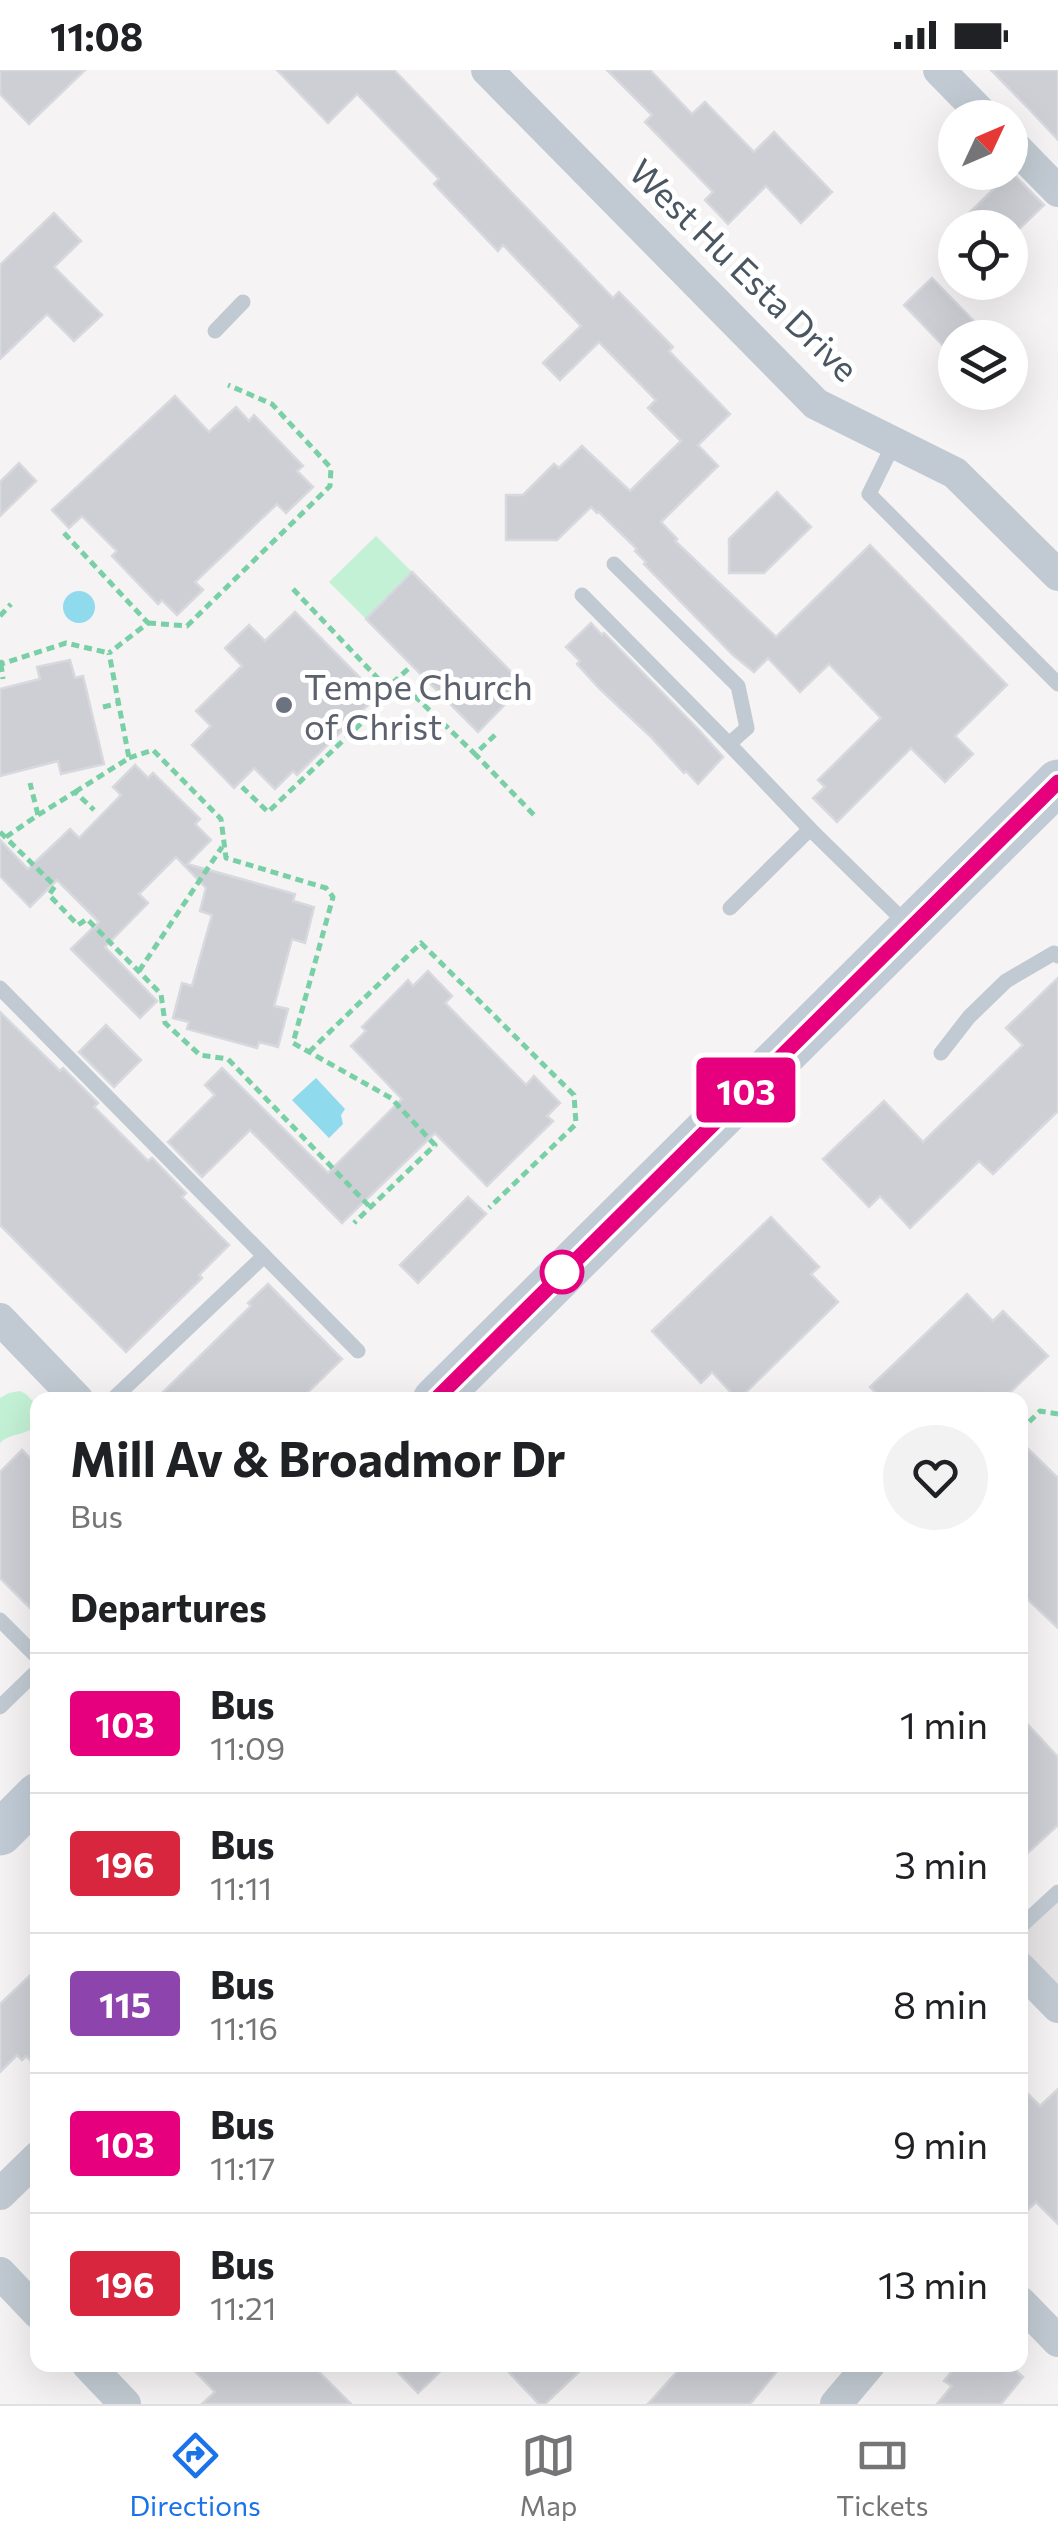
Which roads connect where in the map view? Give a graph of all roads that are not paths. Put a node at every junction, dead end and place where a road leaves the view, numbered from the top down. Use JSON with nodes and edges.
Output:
{"nodes":[{"id":1,"x":487,"y":70,"type":"edge"},
{"id":2,"x":939,"y":70,"type":"edge"},
{"id":3,"x":968,"y":100,"type":"edge"},
{"id":4,"x":1028,"y":160,"type":"edge"},
{"id":5,"x":1058,"y":191,"type":"edge"},
{"id":6,"x":243,"y":302,"type":"dead end"},
{"id":7,"x":215,"y":331,"type":"dead end"},
{"id":8,"x":894,"y":443,"type":"junction"},
{"id":9,"x":614,"y":564,"type":"dead end"},
{"id":10,"x":1058,"y":574,"type":"edge"},
{"id":11,"x":582,"y":595,"type":"dead end"},
{"id":12,"x":1058,"y":684,"type":"edge"},
{"id":13,"x":729,"y":744,"type":"junction"},
{"id":14,"x":1058,"y":782,"type":"edge"},
{"id":15,"x":810,"y":829,"type":"junction"},
{"id":16,"x":730,"y":908,"type":"dead end"},
{"id":17,"x":910,"y":928,"type":"junction"},
{"id":18,"x":1058,"y":956,"type":"edge"},
{"id":19,"x":0,"y":988,"type":"edge"},
{"id":20,"x":941,"y":1053,"type":"dead end"},
{"id":21,"x":264,"y":1256,"type":"junction"},
{"id":22,"x":5,"y":1333,"type":"edge"},
{"id":23,"x":358,"y":1351,"type":"dead end"},
{"id":24,"x":69,"y":1392,"type":"edge"},
{"id":25,"x":120,"y":1392,"type":"edge"},
{"id":26,"x":453,"y":1392,"type":"edge"},
{"id":27,"x":0,"y":1620,"type":"edge"},
{"id":28,"x":30,"y":1650,"type":"edge"},
{"id":29,"x":30,"y":1678,"type":"edge"},
{"id":30,"x":0,"y":1707,"type":"edge"},
{"id":31,"x":30,"y":1804,"type":"edge"},
{"id":32,"x":0,"y":1833,"type":"edge"},
{"id":33,"x":1058,"y":1892,"type":"edge"},
{"id":34,"x":1028,"y":1920,"type":"edge"},
{"id":35,"x":1028,"y":1976,"type":"edge"},
{"id":36,"x":1058,"y":2007,"type":"edge"},
{"id":37,"x":30,"y":2165,"type":"edge"},
{"id":38,"x":0,"y":2194,"type":"edge"},
{"id":39,"x":0,"y":2273,"type":"edge"},
{"id":40,"x":30,"y":2304,"type":"edge"},
{"id":41,"x":1028,"y":2310,"type":"edge"},
{"id":42,"x":1058,"y":2341,"type":"edge"},
{"id":43,"x":95,"y":2372,"type":"edge"},
{"id":44,"x":863,"y":2372,"type":"edge"},
{"id":45,"x":125,"y":2404,"type":"edge"},
{"id":46,"x":836,"y":2404,"type":"edge"}],
"edges":[{"from":1,"to":8,"type":"street","name":"West Hu Esta Drive"},
{"from":2,"to":3,"type":"street"},
{"from":4,"to":5,"type":"street"},
{"from":6,"to":7,"type":"lane"},
{"from":8,"to":10,"type":"street","name":"West Hu Esta Drive"},
{"from":8,"to":12,"type":"lane"},
{"from":9,"to":13,"type":"lane"},
{"from":11,"to":13,"type":"lane"},
{"from":13,"to":15,"type":"lane"},
{"from":14,"to":17,"type":"main road"},
{"from":15,"to":16,"type":"lane"},
{"from":15,"to":17,"type":"lane"},
{"from":17,"to":26,"type":"main road"},
{"from":18,"to":20,"type":"lane"},
{"from":19,"to":21,"type":"lane"},
{"from":21,"to":23,"type":"lane"},
{"from":21,"to":25,"type":"lane"},
{"from":22,"to":24,"type":"street"},
{"from":27,"to":28,"type":"lane"},
{"from":29,"to":30,"type":"lane"},
{"from":31,"to":32,"type":"main road"},
{"from":33,"to":34,"type":"lane"},
{"from":35,"to":36,"type":"street"},
{"from":37,"to":38,"type":"street"},
{"from":39,"to":40,"type":"street"},
{"from":41,"to":42,"type":"street"},
{"from":43,"to":45,"type":"street"},
{"from":44,"to":46,"type":"street"}]}
